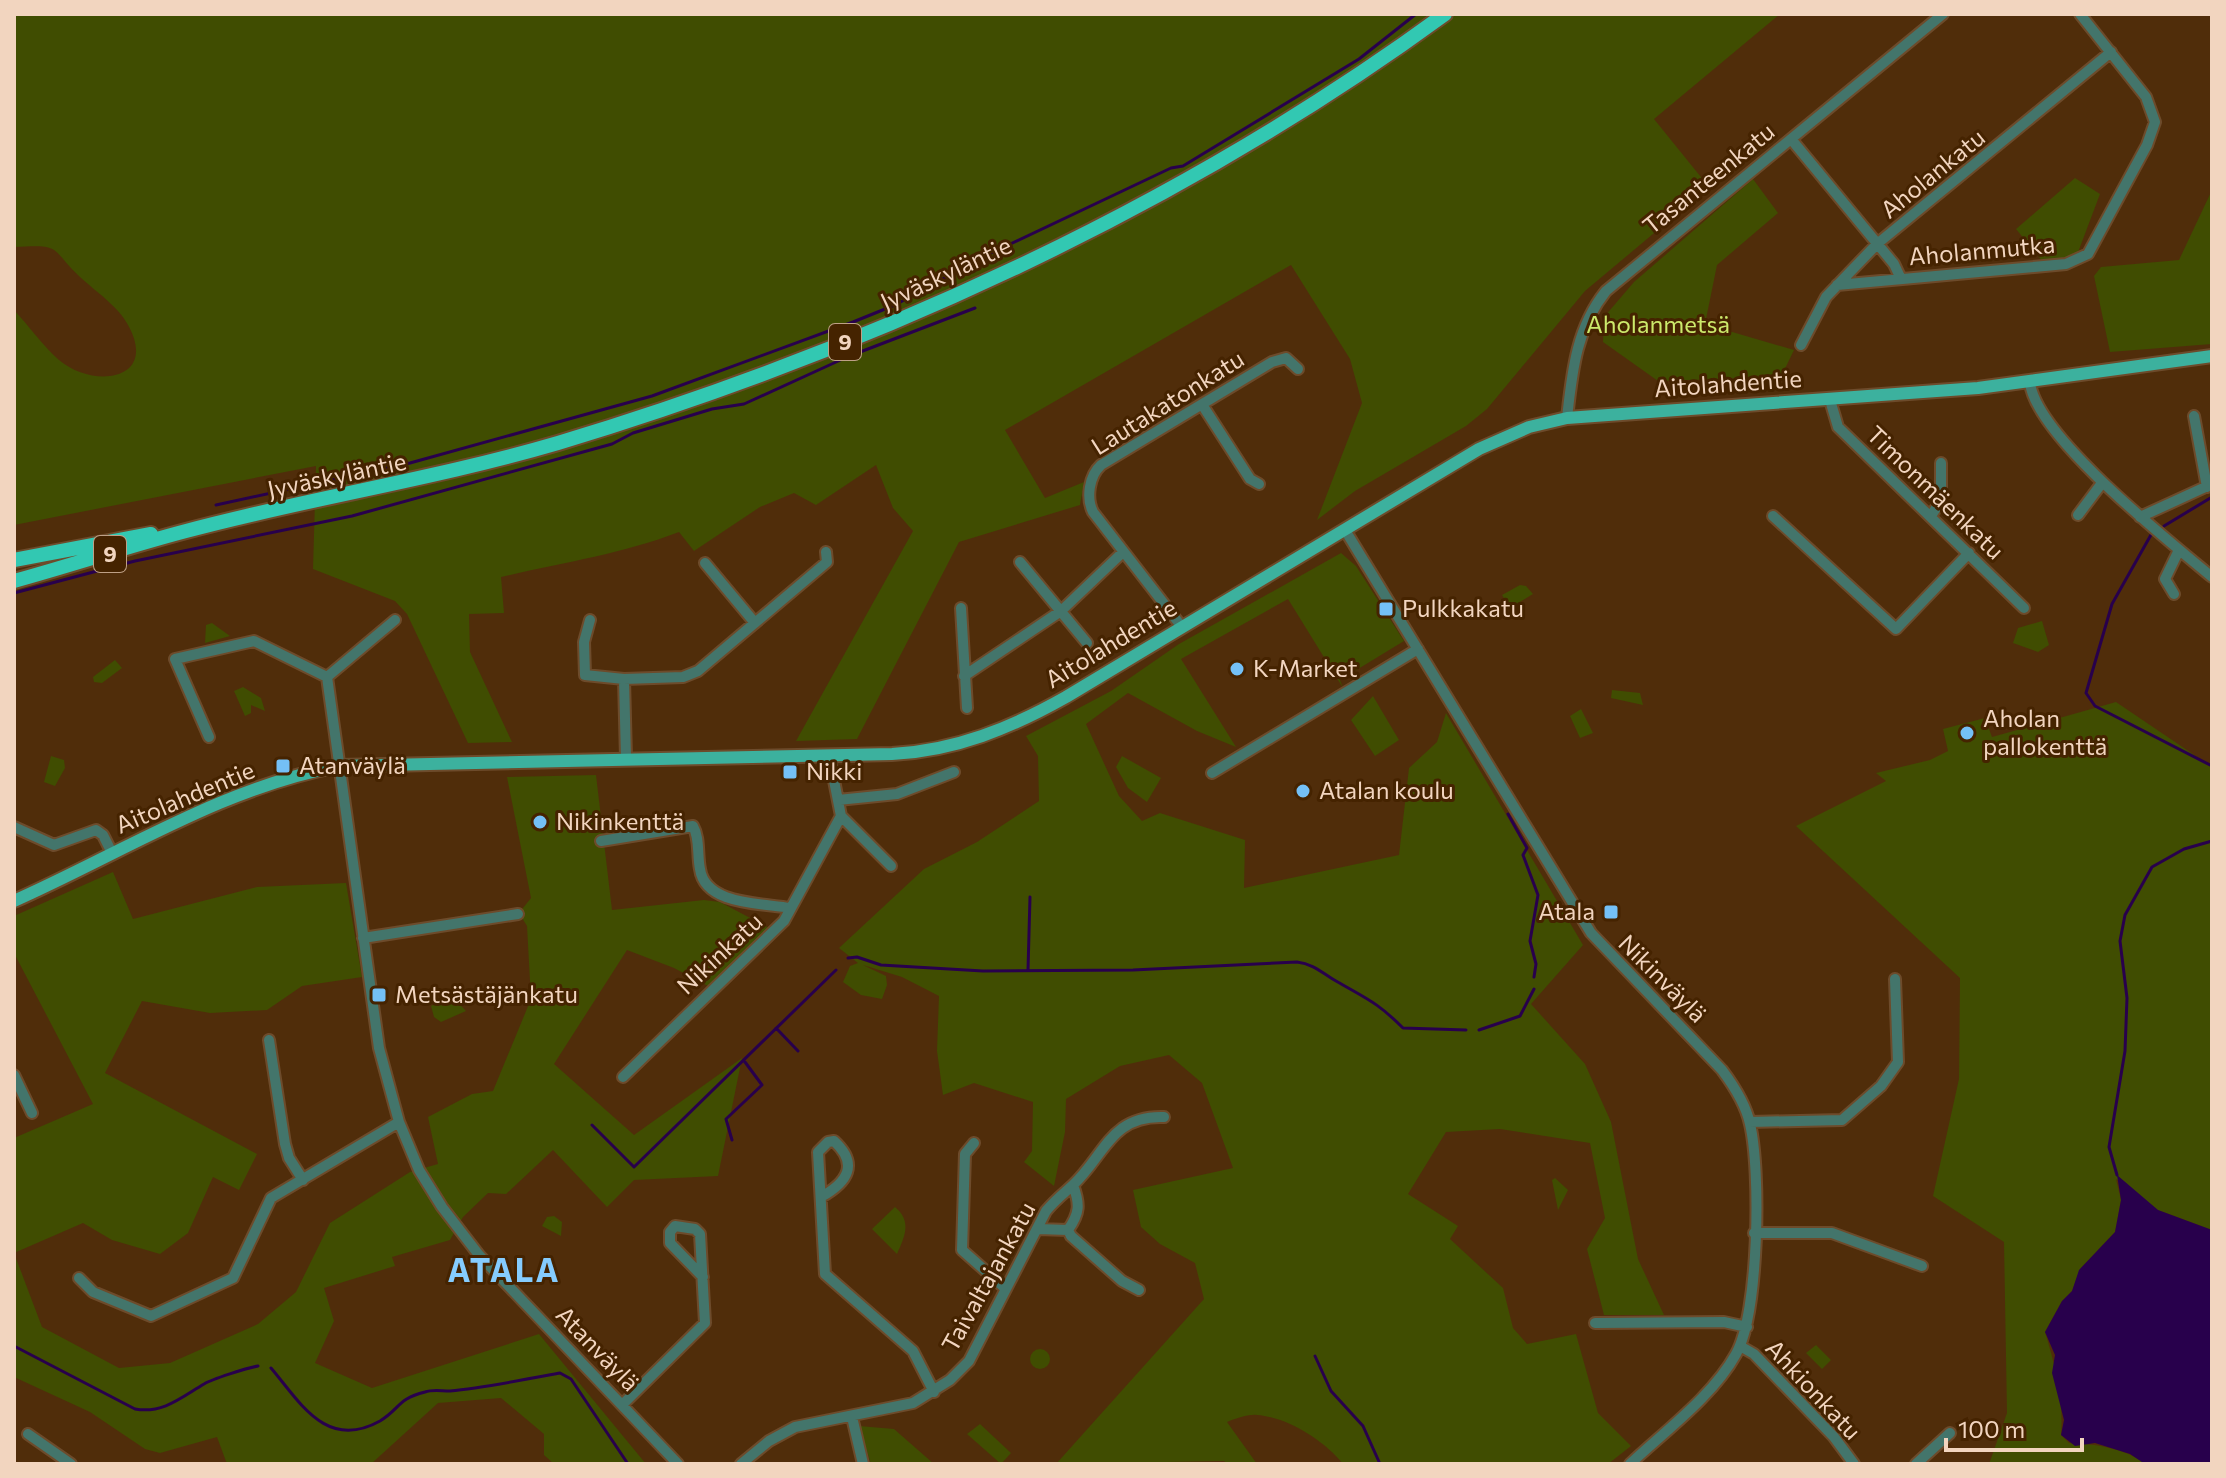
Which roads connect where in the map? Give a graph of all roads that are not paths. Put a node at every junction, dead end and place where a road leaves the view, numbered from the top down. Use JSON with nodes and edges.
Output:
{"nodes":[{"id":1,"x":1445,"y":14,"type":"edge"},
{"id":2,"x":1943,"y":14,"type":"edge"},
{"id":3,"x":2080,"y":14,"type":"edge"},
{"id":4,"x":2111,"y":52,"type":"junction"},
{"id":5,"x":1791,"y":139,"type":"junction"},
{"id":6,"x":1877,"y":244,"type":"junction"},
{"id":7,"x":1901,"y":279,"type":"junction"},
{"id":8,"x":1837,"y":285,"type":"junction"},
{"id":9,"x":1801,"y":345,"type":"dead end"},
{"id":10,"x":2212,"y":356,"type":"edge"},
{"id":11,"x":1298,"y":369,"type":"dead end"},
{"id":12,"x":2030,"y":383,"type":"junction"},
{"id":13,"x":1830,"y":400,"type":"junction"},
{"id":14,"x":1203,"y":406,"type":"junction"},
{"id":15,"x":2194,"y":416,"type":"dead end"},
{"id":16,"x":1567,"y":418,"type":"junction"},
{"id":17,"x":1941,"y":463,"type":"dead end"},
{"id":18,"x":2102,"y":483,"type":"junction"},
{"id":19,"x":1259,"y":484,"type":"dead end"},
{"id":20,"x":2209,"y":486,"type":"edge"},
{"id":21,"x":2078,"y":515,"type":"dead end"},
{"id":22,"x":1773,"y":516,"type":"dead end"},
{"id":23,"x":1931,"y":516,"type":"junction"},
{"id":24,"x":2140,"y":517,"type":"junction"},
{"id":25,"x":1345,"y":530,"type":"junction"},
{"id":26,"x":187,"y":531,"type":"junction"},
{"id":27,"x":2179,"y":550,"type":"junction"},
{"id":28,"x":826,"y":552,"type":"dead end"},
{"id":29,"x":1122,"y":553,"type":"junction"},
{"id":30,"x":1969,"y":553,"type":"junction"},
{"id":31,"x":14,"y":560,"type":"edge"},
{"id":32,"x":1020,"y":562,"type":"dead end"},
{"id":33,"x":705,"y":563,"type":"dead end"},
{"id":34,"x":2212,"y":577,"type":"edge"},
{"id":35,"x":14,"y":581,"type":"edge"},
{"id":36,"x":2174,"y":594,"type":"dead end"},
{"id":37,"x":961,"y":608,"type":"dead end"},
{"id":38,"x":2024,"y":608,"type":"dead end"},
{"id":39,"x":1061,"y":611,"type":"junction"},
{"id":40,"x":395,"y":620,"type":"dead end"},
{"id":41,"x":590,"y":620,"type":"dead end"},
{"id":42,"x":755,"y":623,"type":"junction"},
{"id":43,"x":1182,"y":627,"type":"junction"},
{"id":44,"x":1087,"y":643,"type":"dead end"},
{"id":45,"x":1418,"y":649,"type":"junction"},
{"id":46,"x":964,"y":676,"type":"junction"},
{"id":47,"x":327,"y":677,"type":"junction"},
{"id":48,"x":624,"y":679,"type":"junction"},
{"id":49,"x":967,"y":708,"type":"dead end"},
{"id":50,"x":209,"y":737,"type":"dead end"},
{"id":51,"x":829,"y":755,"type":"junction"},
{"id":52,"x":626,"y":758,"type":"junction"},
{"id":53,"x":339,"y":766,"type":"junction"},
{"id":54,"x":954,"y":772,"type":"dead end"},
{"id":55,"x":1212,"y":773,"type":"dead end"},
{"id":56,"x":838,"y":800,"type":"junction"},
{"id":57,"x":841,"y":816,"type":"junction"},
{"id":58,"x":14,"y":827,"type":"edge"},
{"id":59,"x":601,"y":841,"type":"dead end"},
{"id":60,"x":112,"y":853,"type":"junction"},
{"id":61,"x":891,"y":866,"type":"dead end"},
{"id":62,"x":14,"y":901,"type":"edge"},
{"id":63,"x":790,"y":908,"type":"junction"},
{"id":64,"x":518,"y":914,"type":"dead end"},
{"id":65,"x":363,"y":938,"type":"junction"},
{"id":66,"x":1895,"y":979,"type":"dead end"},
{"id":67,"x":269,"y":1040,"type":"dead end"},
{"id":68,"x":14,"y":1075,"type":"edge"},
{"id":69,"x":623,"y":1077,"type":"dead end"},
{"id":70,"x":32,"y":1113,"type":"dead end"},
{"id":71,"x":1164,"y":1117,"type":"dead end"},
{"id":72,"x":399,"y":1122,"type":"junction"},
{"id":73,"x":1750,"y":1122,"type":"junction"},
{"id":74,"x":974,"y":1143,"type":"dead end"},
{"id":75,"x":303,"y":1180,"type":"junction"},
{"id":76,"x":1073,"y":1185,"type":"junction"},
{"id":77,"x":821,"y":1197,"type":"junction"},
{"id":78,"x":1038,"y":1229,"type":"junction"},
{"id":79,"x":1068,"y":1230,"type":"junction"},
{"id":80,"x":1754,"y":1233,"type":"junction"},
{"id":81,"x":1922,"y":1266,"type":"dead end"},
{"id":82,"x":703,"y":1277,"type":"junction"},
{"id":83,"x":79,"y":1278,"type":"dead end"},
{"id":84,"x":1006,"y":1289,"type":"junction"},
{"id":85,"x":1139,"y":1290,"type":"dead end"},
{"id":86,"x":1595,"y":1323,"type":"dead end"},
{"id":87,"x":1747,"y":1327,"type":"junction"},
{"id":88,"x":1740,"y":1346,"type":"junction"},
{"id":89,"x":934,"y":1392,"type":"junction"},
{"id":90,"x":623,"y":1404,"type":"junction"},
{"id":91,"x":852,"y":1417,"type":"junction"},
{"id":92,"x":1950,"y":1433,"type":"dead end"},
{"id":93,"x":28,"y":1434,"type":"dead end"},
{"id":94,"x":71,"y":1464,"type":"edge"},
{"id":95,"x":678,"y":1464,"type":"edge"},
{"id":96,"x":741,"y":1464,"type":"edge"},
{"id":97,"x":863,"y":1464,"type":"edge"},
{"id":98,"x":1630,"y":1464,"type":"edge"},
{"id":99,"x":1854,"y":1464,"type":"edge"},
{"id":100,"x":1916,"y":1464,"type":"edge"}],
"edges":[{"from":1,"to":26,"type":"highway","name":"Jyväskyläntie","number":"9"},
{"from":2,"to":5,"type":"street","name":"Tasanteenkatu"},
{"from":3,"to":4,"type":"street","name":"Aholanmutka"},
{"from":4,"to":6,"type":"street","name":"Aholankatu"},
{"from":4,"to":7,"type":"street","name":"Aholanmutka"},
{"from":5,"to":6,"type":"street"},
{"from":5,"to":16,"type":"street","name":"Tasanteenkatu"},
{"from":6,"to":7,"type":"street"},
{"from":6,"to":8,"type":"street","name":"Aholankatu"},
{"from":7,"to":8,"type":"street","name":"Aholanmutka"},
{"from":8,"to":9,"type":"street","name":"Aholankatu"},
{"from":10,"to":12,"type":"main road","name":"Aitolahdentie"},
{"from":11,"to":14,"type":"street","name":"Lautakatonkatu"},
{"from":12,"to":13,"type":"main road","name":"Aitolahdentie"},
{"from":12,"to":18,"type":"street"},
{"from":13,"to":16,"type":"main road","name":"Aitolahdentie"},
{"from":13,"to":23,"type":"street","name":"Timonmäenkatu"},
{"from":14,"to":19,"type":"street"},
{"from":14,"to":29,"type":"street","name":"Lautakatonkatu"},
{"from":15,"to":20,"type":"street"},
{"from":16,"to":25,"type":"main road","name":"Aitolahdentie"},
{"from":17,"to":23,"type":"street"},
{"from":18,"to":21,"type":"street"},
{"from":18,"to":24,"type":"street"},
{"from":20,"to":24,"type":"street"},
{"from":22,"to":30,"type":"street"},
{"from":23,"to":30,"type":"street","name":"Timonmäenkatu"},
{"from":24,"to":27,"type":"street"},
{"from":25,"to":43,"type":"main road","name":"Aitolahdentie"},
{"from":25,"to":45,"type":"street","name":"Nikinväylä"},
{"from":26,"to":31,"type":"highway","number":"9"},
{"from":26,"to":35,"type":"highway","number":"9"},
{"from":27,"to":34,"type":"street"},
{"from":27,"to":36,"type":"street"},
{"from":28,"to":42,"type":"street"},
{"from":29,"to":39,"type":"street"},
{"from":29,"to":43,"type":"street","name":"Lautakatonkatu"},
{"from":30,"to":38,"type":"street","name":"Timonmäenkatu"},
{"from":32,"to":39,"type":"street"},
{"from":33,"to":42,"type":"street"},
{"from":37,"to":46,"type":"street"},
{"from":39,"to":44,"type":"street"},
{"from":39,"to":46,"type":"street"},
{"from":40,"to":47,"type":"street"},
{"from":41,"to":48,"type":"street"},
{"from":42,"to":48,"type":"street"},
{"from":43,"to":51,"type":"main road","name":"Aitolahdentie"},
{"from":45,"to":55,"type":"street"},
{"from":45,"to":73,"type":"street","name":"Nikinväylä"},
{"from":46,"to":49,"type":"street"},
{"from":47,"to":50,"type":"street"},
{"from":47,"to":53,"type":"street","name":"Atanväylä"},
{"from":48,"to":52,"type":"street"},
{"from":51,"to":52,"type":"main road","name":"Aitolahdentie"},
{"from":51,"to":56,"type":"street"},
{"from":52,"to":53,"type":"main road","name":"Aitolahdentie"},
{"from":53,"to":60,"type":"main road","name":"Aitolahdentie"},
{"from":53,"to":65,"type":"street","name":"Atanväylä"},
{"from":54,"to":56,"type":"street"},
{"from":56,"to":57,"type":"street"},
{"from":57,"to":61,"type":"street"},
{"from":57,"to":63,"type":"street","name":"Nikinkatu"},
{"from":58,"to":60,"type":"street"},
{"from":59,"to":63,"type":"street"},
{"from":60,"to":62,"type":"main road","name":"Aitolahdentie"},
{"from":63,"to":69,"type":"street","name":"Nikinkatu"},
{"from":64,"to":65,"type":"street"},
{"from":65,"to":72,"type":"street","name":"Atanväylä"},
{"from":66,"to":73,"type":"street"},
{"from":67,"to":75,"type":"street"},
{"from":68,"to":70,"type":"street"},
{"from":71,"to":76,"type":"street","name":"Taivaltajankatu"},
{"from":72,"to":75,"type":"street"},
{"from":72,"to":90,"type":"street","name":"Atanväylä"},
{"from":73,"to":80,"type":"street","name":"Nikinväylä"},
{"from":74,"to":84,"type":"street"},
{"from":75,"to":83,"type":"street"},
{"from":76,"to":78,"type":"street","name":"Taivaltajankatu"},
{"from":76,"to":79,"type":"street"},
{"from":77,"to":77,"type":"street"},
{"from":77,"to":89,"type":"street"},
{"from":78,"to":79,"type":"street"},
{"from":78,"to":84,"type":"street","name":"Taivaltajankatu"},
{"from":79,"to":85,"type":"street"},
{"from":80,"to":81,"type":"street"},
{"from":80,"to":87,"type":"street","name":"Nikinväylä"},
{"from":82,"to":82,"type":"street"},
{"from":82,"to":90,"type":"street"},
{"from":84,"to":89,"type":"street","name":"Taivaltajankatu"},
{"from":86,"to":87,"type":"street","name":"Ahkionkatu"},
{"from":87,"to":88,"type":"street","name":"Nikinväylä"},
{"from":88,"to":98,"type":"street","name":"Nikinväylä"},
{"from":88,"to":99,"type":"street","name":"Ahkionkatu"},
{"from":89,"to":91,"type":"street","name":"Taivaltajankatu"},
{"from":90,"to":95,"type":"street","name":"Atanväylä"},
{"from":91,"to":96,"type":"street","name":"Taivaltajankatu"},
{"from":91,"to":97,"type":"street"},
{"from":92,"to":100,"type":"street"},
{"from":93,"to":94,"type":"street"}]}
